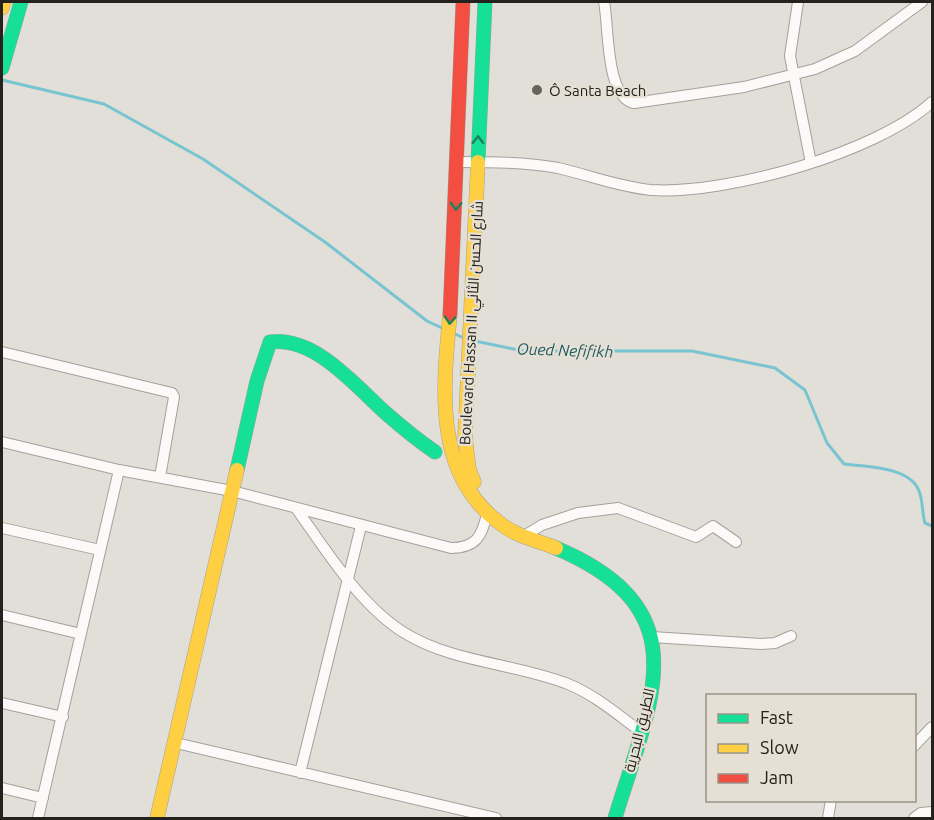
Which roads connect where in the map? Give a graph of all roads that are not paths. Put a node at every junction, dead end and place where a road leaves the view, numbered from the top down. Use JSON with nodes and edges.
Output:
{"nodes":[{"id":1,"x":3,"y":2,"type":"edge"},
{"id":2,"x":463,"y":2,"type":"edge"},
{"id":3,"x":485,"y":2,"type":"edge"},
{"id":4,"x":604,"y":2,"type":"edge"},
{"id":5,"x":798,"y":2,"type":"edge"},
{"id":6,"x":922,"y":2,"type":"edge"},
{"id":7,"x":20,"y":5,"type":"edge"},
{"id":8,"x":2,"y":8,"type":"edge"},
{"id":9,"x":2,"y":68,"type":"edge"},
{"id":10,"x":794,"y":75,"type":"junction"},
{"id":11,"x":933,"y":102,"type":"edge"},
{"id":12,"x":458,"y":162,"type":"junction"},
{"id":13,"x":478,"y":162,"type":"junction"},
{"id":14,"x":811,"y":163,"type":"junction"},
{"id":15,"x":2,"y":352,"type":"edge"},
{"id":16,"x":2,"y":442,"type":"edge"},
{"id":17,"x":435,"y":452,"type":"dead end"},
{"id":18,"x":119,"y":470,"type":"junction"},
{"id":19,"x":160,"y":477,"type":"junction"},
{"id":20,"x":232,"y":492,"type":"junction"},
{"id":21,"x":296,"y":508,"type":"junction"},
{"id":22,"x":487,"y":514,"type":"junction"},
{"id":23,"x":361,"y":526,"type":"junction"},
{"id":24,"x":2,"y":528,"type":"edge"},
{"id":25,"x":525,"y":536,"type":"junction"},
{"id":26,"x":736,"y":542,"type":"dead end"},
{"id":27,"x":100,"y":550,"type":"junction"},
{"id":28,"x":349,"y":578,"type":"junction"},
{"id":29,"x":2,"y":615,"type":"edge"},
{"id":30,"x":81,"y":634,"type":"junction"},
{"id":31,"x":791,"y":636,"type":"dead end"},
{"id":32,"x":652,"y":637,"type":"junction"},
{"id":33,"x":2,"y":704,"type":"edge"},
{"id":34,"x":63,"y":717,"type":"junction"},
{"id":35,"x":933,"y":727,"type":"edge"},
{"id":36,"x":640,"y":731,"type":"junction"},
{"id":37,"x":176,"y":743,"type":"junction"},
{"id":38,"x":916,"y":745,"type":"edge"},
{"id":39,"x":300,"y":773,"type":"junction"},
{"id":40,"x":2,"y":788,"type":"edge"},
{"id":41,"x":43,"y":798,"type":"junction"},
{"id":42,"x":831,"y":802,"type":"edge"},
{"id":43,"x":933,"y":812,"type":"edge"},
{"id":44,"x":38,"y":819,"type":"edge"},
{"id":45,"x":157,"y":819,"type":"edge"},
{"id":46,"x":496,"y":819,"type":"edge"},
{"id":47,"x":615,"y":819,"type":"edge"},
{"id":48,"x":828,"y":819,"type":"edge"},
{"id":49,"x":914,"y":819,"type":"edge"}],
"edges":[{"from":1,"to":8,"type":"main road"},
{"from":2,"to":12,"type":"main road","name":"Boulevard Hassan II شارع الحسن الثاني"},
{"from":13,"to":3,"type":"main road","name":"Boulevard Hassan II شارع الحسن الثاني","one_way":true},
{"from":4,"to":10,"type":"street"},
{"from":5,"to":10,"type":"street"},
{"from":6,"to":10,"type":"street"},
{"from":7,"to":9,"type":"main road"},
{"from":10,"to":14,"type":"street"},
{"from":11,"to":14,"type":"street"},
{"from":12,"to":13,"type":"street"},
{"from":12,"to":22,"type":"main road","name":"Boulevard Hassan II شارع الحسن الثاني","one_way":true},
{"from":13,"to":14,"type":"street"},
{"from":13,"to":22,"type":"main road","name":"Boulevard Hassan II شارع الحسن الثاني"},
{"from":15,"to":19,"type":"street"},
{"from":16,"to":18,"type":"street"},
{"from":17,"to":20,"type":"main road"},
{"from":18,"to":19,"type":"street"},
{"from":18,"to":27,"type":"street"},
{"from":19,"to":20,"type":"street"},
{"from":20,"to":21,"type":"street"},
{"from":20,"to":37,"type":"main road"},
{"from":21,"to":23,"type":"street"},
{"from":21,"to":28,"type":"street"},
{"from":22,"to":23,"type":"street"},
{"from":22,"to":25,"type":"main road","name":"الطريق البحرية"},
{"from":23,"to":28,"type":"street"},
{"from":24,"to":27,"type":"street"},
{"from":25,"to":26,"type":"street"},
{"from":25,"to":32,"type":"main road","name":"الطريق البحرية"},
{"from":27,"to":30,"type":"street"},
{"from":28,"to":36,"type":"street"},
{"from":28,"to":39,"type":"street"},
{"from":29,"to":30,"type":"street"},
{"from":30,"to":34,"type":"street"},
{"from":31,"to":32,"type":"street"},
{"from":32,"to":36,"type":"main road","name":"الطريق البحرية"},
{"from":33,"to":34,"type":"street"},
{"from":34,"to":41,"type":"street"},
{"from":35,"to":38,"type":"street"},
{"from":36,"to":47,"type":"main road","name":"الطريق البحرية"},
{"from":37,"to":39,"type":"street"},
{"from":37,"to":45,"type":"main road"},
{"from":39,"to":46,"type":"street"},
{"from":40,"to":41,"type":"street"},
{"from":41,"to":44,"type":"street"},
{"from":42,"to":48,"type":"street"},
{"from":43,"to":49,"type":"street"}]}
